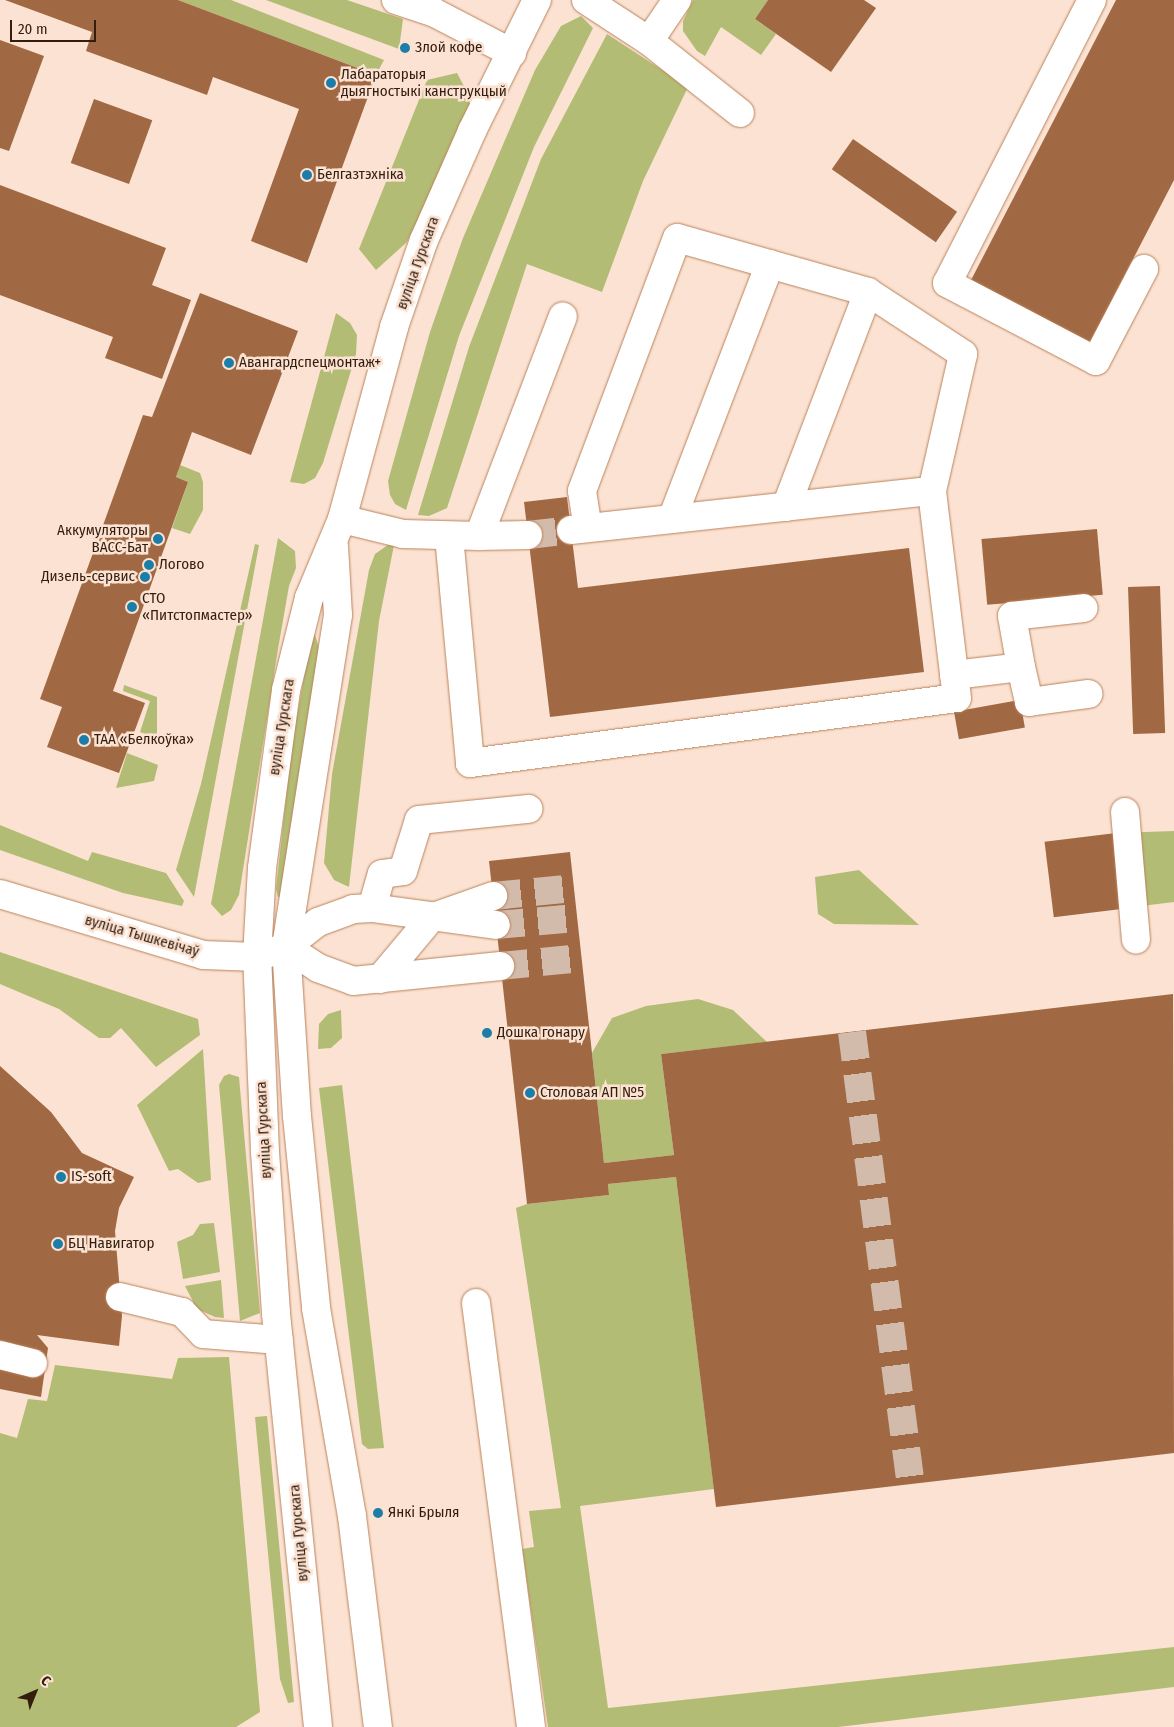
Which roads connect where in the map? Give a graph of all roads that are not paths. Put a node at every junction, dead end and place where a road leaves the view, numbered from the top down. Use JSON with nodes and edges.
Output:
{"nodes":[{"id":1,"x":396,"y":0,"type":"edge"},
{"id":2,"x":538,"y":0,"type":"edge"},
{"id":3,"x":586,"y":0,"type":"edge"},
{"id":4,"x":677,"y":0,"type":"edge"},
{"id":5,"x":1092,"y":0,"type":"edge"},
{"id":6,"x":650,"y":41,"type":"junction"},
{"id":7,"x":512,"y":52,"type":"junction"},
{"id":8,"x":740,"y":113,"type":"dead end"},
{"id":9,"x":770,"y":264,"type":"junction"},
{"id":10,"x":1144,"y":269,"type":"dead end"},
{"id":11,"x":868,"y":292,"type":"junction"},
{"id":12,"x":563,"y":316,"type":"dead end"},
{"id":13,"x":932,"y":492,"type":"junction"},
{"id":14,"x":786,"y":507,"type":"junction"},
{"id":15,"x":672,"y":519,"type":"junction"},
{"id":16,"x":338,"y":530,"type":"junction"},
{"id":17,"x":528,"y":535,"type":"tunnel mouth"},
{"id":18,"x":449,"y":536,"type":"junction"},
{"id":19,"x":479,"y":536,"type":"junction"},
{"id":20,"x":1084,"y":608,"type":"dead end"},
{"id":21,"x":1021,"y":667,"type":"junction"},
{"id":22,"x":954,"y":675,"type":"junction"},
{"id":23,"x":1088,"y":694,"type":"dead end"},
{"id":24,"x":528,"y":809,"type":"dead end"},
{"id":25,"x":1125,"y":812,"type":"dead end"},
{"id":26,"x":0,"y":894,"type":"edge"},
{"id":27,"x":493,"y":896,"type":"tunnel mouth"},
{"id":28,"x":372,"y":908,"type":"junction"},
{"id":29,"x":431,"y":918,"type":"junction"},
{"id":30,"x":1136,"y":940,"type":"dead end"},
{"id":31,"x":286,"y":946,"type":"junction"},
{"id":32,"x":257,"y":957,"type":"junction"},
{"id":33,"x":380,"y":979,"type":"junction"},
{"id":34,"x":120,"y":1297,"type":"dead end"},
{"id":35,"x":476,"y":1303,"type":"dead end"},
{"id":36,"x":279,"y":1340,"type":"junction"},
{"id":37,"x":0,"y":1354,"type":"edge"},
{"id":38,"x":33,"y":1363,"type":"dead end"},
{"id":39,"x":318,"y":1727,"type":"edge"},
{"id":40,"x":378,"y":1727,"type":"edge"},
{"id":41,"x":531,"y":1727,"type":"edge"}],
"edges":[{"from":1,"to":7,"type":"main road"},
{"from":2,"to":7,"type":"main road","name":"вуліца Гурскага"},
{"from":3,"to":6,"type":"main road"},
{"from":4,"to":6,"type":"main road"},
{"from":5,"to":10,"type":"main road"},
{"from":6,"to":8,"type":"main road"},
{"from":7,"to":16,"type":"main road","name":"вуліца Гурскага"},
{"from":9,"to":11,"type":"main road"},
{"from":9,"to":15,"type":"main road"},
{"from":9,"to":15,"type":"main road"},
{"from":11,"to":13,"type":"main road"},
{"from":11,"to":14,"type":"main road"},
{"from":12,"to":19,"type":"main road"},
{"from":13,"to":14,"type":"main road"},
{"from":13,"to":22,"type":"main road"},
{"from":14,"to":15,"type":"main road"},
{"from":16,"to":18,"type":"main road"},
{"from":16,"to":31,"type":"main road","name":"вуліца Гурскага"},
{"from":16,"to":32,"type":"main road","name":"вуліца Гурскага"},
{"from":17,"to":19,"type":"main road"},
{"from":18,"to":19,"type":"main road"},
{"from":18,"to":22,"type":"main road"},
{"from":20,"to":21,"type":"main road"},
{"from":21,"to":22,"type":"main road"},
{"from":21,"to":23,"type":"main road"},
{"from":24,"to":28,"type":"main road"},
{"from":25,"to":30,"type":"main road"},
{"from":26,"to":32,"type":"main road","name":"вуліца Тышкевічаў"},
{"from":27,"to":29,"type":"main road"},
{"from":28,"to":29,"type":"main road","name":"вуліца Тышкевічаў"},
{"from":28,"to":31,"type":"main road","name":"вуліца Тышкевічаў"},
{"from":29,"to":33,"type":"main road"},
{"from":29,"to":33,"type":"main road","name":"вуліца Тышкевічаў"},
{"from":31,"to":32,"type":"main road","name":"вуліца Тышкевічаў"},
{"from":31,"to":33,"type":"main road"},
{"from":31,"to":40,"type":"main road","name":"вуліца Гурскага"},
{"from":32,"to":36,"type":"main road","name":"вуліца Гурскага"},
{"from":34,"to":36,"type":"main road"},
{"from":35,"to":41,"type":"main road"},
{"from":36,"to":39,"type":"main road","name":"вуліца Гурскага"},
{"from":37,"to":38,"type":"main road"}]}
